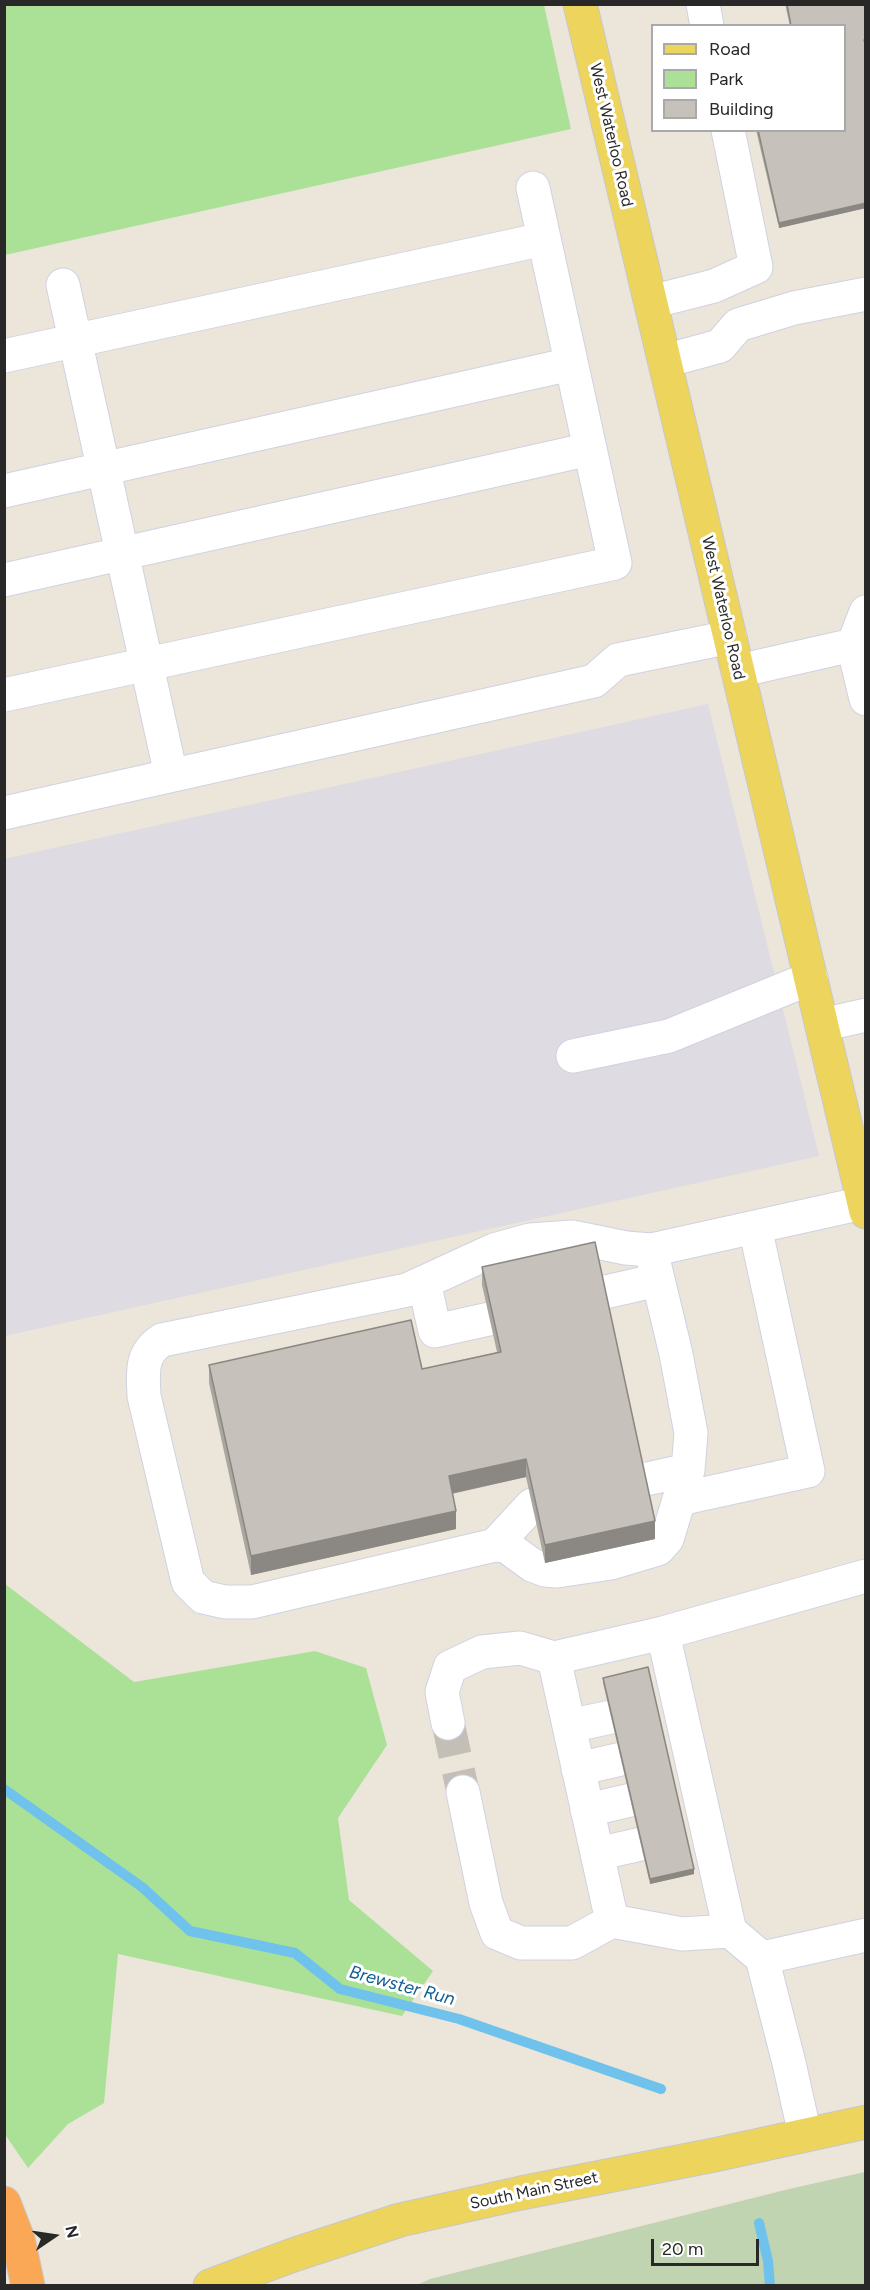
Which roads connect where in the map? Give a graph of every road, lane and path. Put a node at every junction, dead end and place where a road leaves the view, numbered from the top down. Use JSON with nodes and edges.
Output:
{"nodes":[{"id":1,"x":580,"y":4,"type":"edge"},
{"id":2,"x":703,"y":4,"type":"edge"},
{"id":3,"x":707,"y":24,"type":"edge"},
{"id":4,"x":728,"y":132,"type":"edge"},
{"id":5,"x":533,"y":188,"type":"dead end"},
{"id":6,"x":544,"y":239,"type":"junction"},
{"id":7,"x":63,"y":285,"type":"dead end"},
{"id":8,"x":866,"y":294,"type":"edge"},
{"id":9,"x":651,"y":302,"type":"junction"},
{"id":10,"x":75,"y":341,"type":"junction"},
{"id":11,"x":4,"y":356,"type":"edge"},
{"id":12,"x":665,"y":362,"type":"junction"},
{"id":13,"x":571,"y":364,"type":"junction"},
{"id":14,"x":590,"y":449,"type":"junction"},
{"id":15,"x":102,"y":469,"type":"junction"},
{"id":16,"x":4,"y":491,"type":"edge"},
{"id":17,"x":121,"y":554,"type":"junction"},
{"id":18,"x":4,"y":580,"type":"edge"},
{"id":19,"x":866,"y":612,"type":"edge"},
{"id":20,"x":730,"y":637,"type":"junction"},
{"id":21,"x":859,"y":644,"type":"edge"},
{"id":22,"x":146,"y":665,"type":"junction"},
{"id":23,"x":738,"y":672,"type":"junction"},
{"id":24,"x":4,"y":695,"type":"edge"},
{"id":25,"x":866,"y":699,"type":"edge"},
{"id":26,"x":171,"y":775,"type":"junction"},
{"id":27,"x":4,"y":813,"type":"edge"},
{"id":28,"x":811,"y":978,"type":"junction"},
{"id":29,"x":866,"y":1015,"type":"edge"},
{"id":30,"x":822,"y":1025,"type":"junction"},
{"id":31,"x":573,"y":1056,"type":"dead end"},
{"id":32,"x":864,"y":1207,"type":"edge"},
{"id":33,"x":755,"y":1227,"type":"junction"},
{"id":34,"x":654,"y":1265,"type":"junction"},
{"id":35,"x":424,"y":1282,"type":"junction"},
{"id":36,"x":601,"y":1293,"type":"edge"},
{"id":37,"x":489,"y":1319,"type":"edge"},
{"id":38,"x":642,"y":1480,"type":"edge"},
{"id":39,"x":684,"y":1485,"type":"junction"},
{"id":40,"x":532,"y":1505,"type":"edge"},
{"id":41,"x":495,"y":1545,"type":"junction"},
{"id":42,"x":866,"y":1576,"type":"edge"},
{"id":43,"x":663,"y":1633,"type":"junction"},
{"id":44,"x":554,"y":1658,"type":"junction"},
{"id":45,"x":611,"y":1717,"type":"edge"},
{"id":46,"x":448,"y":1723,"type":"tunnel mouth"},
{"id":47,"x":569,"y":1726,"type":"junction"},
{"id":48,"x":621,"y":1759,"type":"edge"},
{"id":49,"x":578,"y":1769,"type":"junction"},
{"id":50,"x":463,"y":1792,"type":"tunnel mouth"},
{"id":51,"x":631,"y":1800,"type":"edge"},
{"id":52,"x":587,"y":1810,"type":"junction"},
{"id":53,"x":641,"y":1844,"type":"edge"},
{"id":54,"x":597,"y":1854,"type":"junction"},
{"id":55,"x":612,"y":1921,"type":"junction"},
{"id":56,"x":730,"y":1931,"type":"junction"},
{"id":57,"x":866,"y":1935,"type":"edge"},
{"id":58,"x":762,"y":1958,"type":"junction"},
{"id":59,"x":866,"y":2122,"type":"edge"},
{"id":60,"x":805,"y":2136,"type":"junction"},
{"id":61,"x":4,"y":2203,"type":"edge"},
{"id":62,"x":28,"y":2286,"type":"edge"},
{"id":63,"x":210,"y":2286,"type":"edge"}],
"edges":[{"from":1,"to":9,"type":"main road","name":"West Waterloo Road"},
{"from":2,"to":3,"type":"street"},
{"from":4,"to":9,"type":"street"},
{"from":5,"to":6,"type":"street"},
{"from":6,"to":10,"type":"street"},
{"from":6,"to":13,"type":"street"},
{"from":7,"to":10,"type":"street"},
{"from":8,"to":12,"type":"street"},
{"from":9,"to":12,"type":"main road","name":"West Waterloo Road"},
{"from":10,"to":11,"type":"street"},
{"from":10,"to":15,"type":"street"},
{"from":12,"to":20,"type":"main road","name":"West Waterloo Road"},
{"from":13,"to":14,"type":"street"},
{"from":13,"to":15,"type":"street"},
{"from":14,"to":17,"type":"street"},
{"from":14,"to":22,"type":"street"},
{"from":15,"to":16,"type":"street"},
{"from":15,"to":17,"type":"street"},
{"from":17,"to":18,"type":"street"},
{"from":17,"to":22,"type":"street"},
{"from":19,"to":21,"type":"street"},
{"from":20,"to":23,"type":"main road","name":"West Waterloo Road"},
{"from":20,"to":26,"type":"street"},
{"from":21,"to":23,"type":"street"},
{"from":21,"to":25,"type":"street"},
{"from":22,"to":24,"type":"street"},
{"from":22,"to":26,"type":"street"},
{"from":23,"to":28,"type":"main road","name":"West Waterloo Road"},
{"from":26,"to":27,"type":"street"},
{"from":28,"to":30,"type":"main road","name":"West Waterloo Road"},
{"from":28,"to":31,"type":"street"},
{"from":29,"to":30,"type":"street"},
{"from":30,"to":32,"type":"main road","name":"West Waterloo Road"},
{"from":32,"to":33,"type":"street"},
{"from":33,"to":34,"type":"street"},
{"from":33,"to":39,"type":"street"},
{"from":34,"to":35,"type":"street"},
{"from":34,"to":36,"type":"street"},
{"from":34,"to":39,"type":"street"},
{"from":35,"to":37,"type":"street"},
{"from":35,"to":41,"type":"street"},
{"from":38,"to":39,"type":"street"},
{"from":39,"to":41,"type":"street"},
{"from":40,"to":41,"type":"street"},
{"from":42,"to":43,"type":"street"},
{"from":43,"to":44,"type":"street"},
{"from":43,"to":56,"type":"street"},
{"from":44,"to":46,"type":"street"},
{"from":44,"to":47,"type":"street"},
{"from":45,"to":47,"type":"street"},
{"from":47,"to":49,"type":"street"},
{"from":48,"to":49,"type":"street"},
{"from":49,"to":52,"type":"street"},
{"from":50,"to":55,"type":"street"},
{"from":51,"to":52,"type":"street"},
{"from":52,"to":54,"type":"street"},
{"from":53,"to":54,"type":"street"},
{"from":54,"to":55,"type":"street"},
{"from":55,"to":56,"type":"street"},
{"from":56,"to":58,"type":"street"},
{"from":57,"to":58,"type":"street"},
{"from":58,"to":60,"type":"street"},
{"from":59,"to":60,"type":"main road","name":"South Main Street"},
{"from":60,"to":63,"type":"main road","name":"South Main Street"},
{"from":61,"to":62,"type":"highway"}]}
